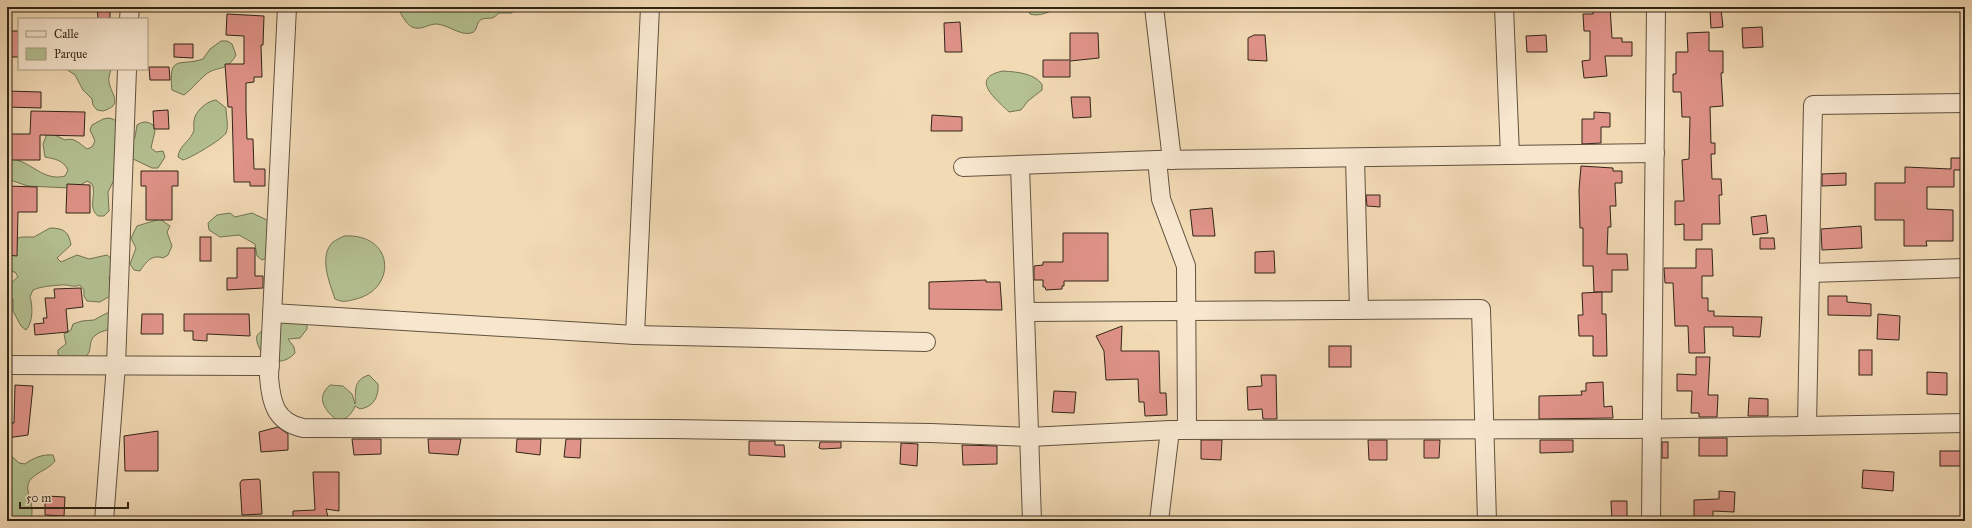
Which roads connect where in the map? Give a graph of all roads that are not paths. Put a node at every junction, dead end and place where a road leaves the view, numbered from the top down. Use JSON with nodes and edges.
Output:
{"nodes":[{"id":1,"x":130,"y":7,"type":"edge"},
{"id":2,"x":287,"y":7,"type":"edge"},
{"id":3,"x":650,"y":7,"type":"edge"},
{"id":4,"x":1154,"y":7,"type":"edge"},
{"id":5,"x":1504,"y":7,"type":"edge"},
{"id":6,"x":1656,"y":7,"type":"edge"},
{"id":7,"x":129,"y":18,"type":"edge"},
{"id":8,"x":127,"y":70,"type":"edge"},
{"id":9,"x":1965,"y":103,"type":"edge"},
{"id":10,"x":1655,"y":153,"type":"junction"},
{"id":11,"x":1510,"y":155,"type":"junction"},
{"id":12,"x":1355,"y":158,"type":"junction"},
{"id":13,"x":1164,"y":160,"type":"junction"},
{"id":14,"x":1020,"y":165,"type":"junction"},
{"id":15,"x":963,"y":167,"type":"dead end"},
{"id":16,"x":1965,"y":268,"type":"edge"},
{"id":17,"x":1810,"y":273,"type":"junction"},
{"id":18,"x":1359,"y":310,"type":"junction"},
{"id":19,"x":1186,"y":311,"type":"junction"},
{"id":20,"x":1025,"y":312,"type":"junction"},
{"id":21,"x":272,"y":313,"type":"junction"},
{"id":22,"x":635,"y":335,"type":"junction"},
{"id":23,"x":926,"y":342,"type":"dead end"},
{"id":24,"x":7,"y":365,"type":"edge"},
{"id":25,"x":116,"y":365,"type":"junction"},
{"id":26,"x":270,"y":366,"type":"junction"},
{"id":27,"x":1965,"y":423,"type":"edge"},
{"id":28,"x":1807,"y":426,"type":"junction"},
{"id":29,"x":1484,"y":428,"type":"junction"},
{"id":30,"x":1652,"y":429,"type":"junction"},
{"id":31,"x":1178,"y":430,"type":"junction"},
{"id":32,"x":1029,"y":437,"type":"junction"},
{"id":33,"x":104,"y":521,"type":"edge"},
{"id":34,"x":1032,"y":521,"type":"edge"},
{"id":35,"x":1159,"y":521,"type":"edge"},
{"id":36,"x":1487,"y":521,"type":"edge"},
{"id":37,"x":1652,"y":521,"type":"edge"}],
"edges":[{"from":1,"to":7,"type":"street"},
{"from":2,"to":21,"type":"street"},
{"from":3,"to":22,"type":"street"},
{"from":4,"to":13,"type":"street"},
{"from":5,"to":11,"type":"street"},
{"from":6,"to":10,"type":"street"},
{"from":8,"to":25,"type":"street"},
{"from":9,"to":17,"type":"street"},
{"from":10,"to":11,"type":"street"},
{"from":10,"to":30,"type":"street"},
{"from":11,"to":12,"type":"street"},
{"from":12,"to":13,"type":"street"},
{"from":12,"to":18,"type":"street"},
{"from":13,"to":14,"type":"street"},
{"from":13,"to":19,"type":"street"},
{"from":14,"to":15,"type":"street"},
{"from":14,"to":20,"type":"street"},
{"from":16,"to":17,"type":"street"},
{"from":17,"to":28,"type":"street"},
{"from":18,"to":19,"type":"street"},
{"from":18,"to":29,"type":"street"},
{"from":19,"to":20,"type":"street"},
{"from":19,"to":31,"type":"street"},
{"from":20,"to":32,"type":"street"},
{"from":21,"to":22,"type":"street"},
{"from":21,"to":26,"type":"street"},
{"from":22,"to":23,"type":"street"},
{"from":24,"to":25,"type":"street"},
{"from":25,"to":26,"type":"street"},
{"from":25,"to":33,"type":"street"},
{"from":26,"to":32,"type":"street"},
{"from":27,"to":28,"type":"street"},
{"from":28,"to":30,"type":"street"},
{"from":29,"to":30,"type":"street"},
{"from":29,"to":31,"type":"street"},
{"from":29,"to":36,"type":"street"},
{"from":30,"to":37,"type":"street"},
{"from":31,"to":32,"type":"street"},
{"from":31,"to":35,"type":"street"},
{"from":32,"to":34,"type":"street"}]}
